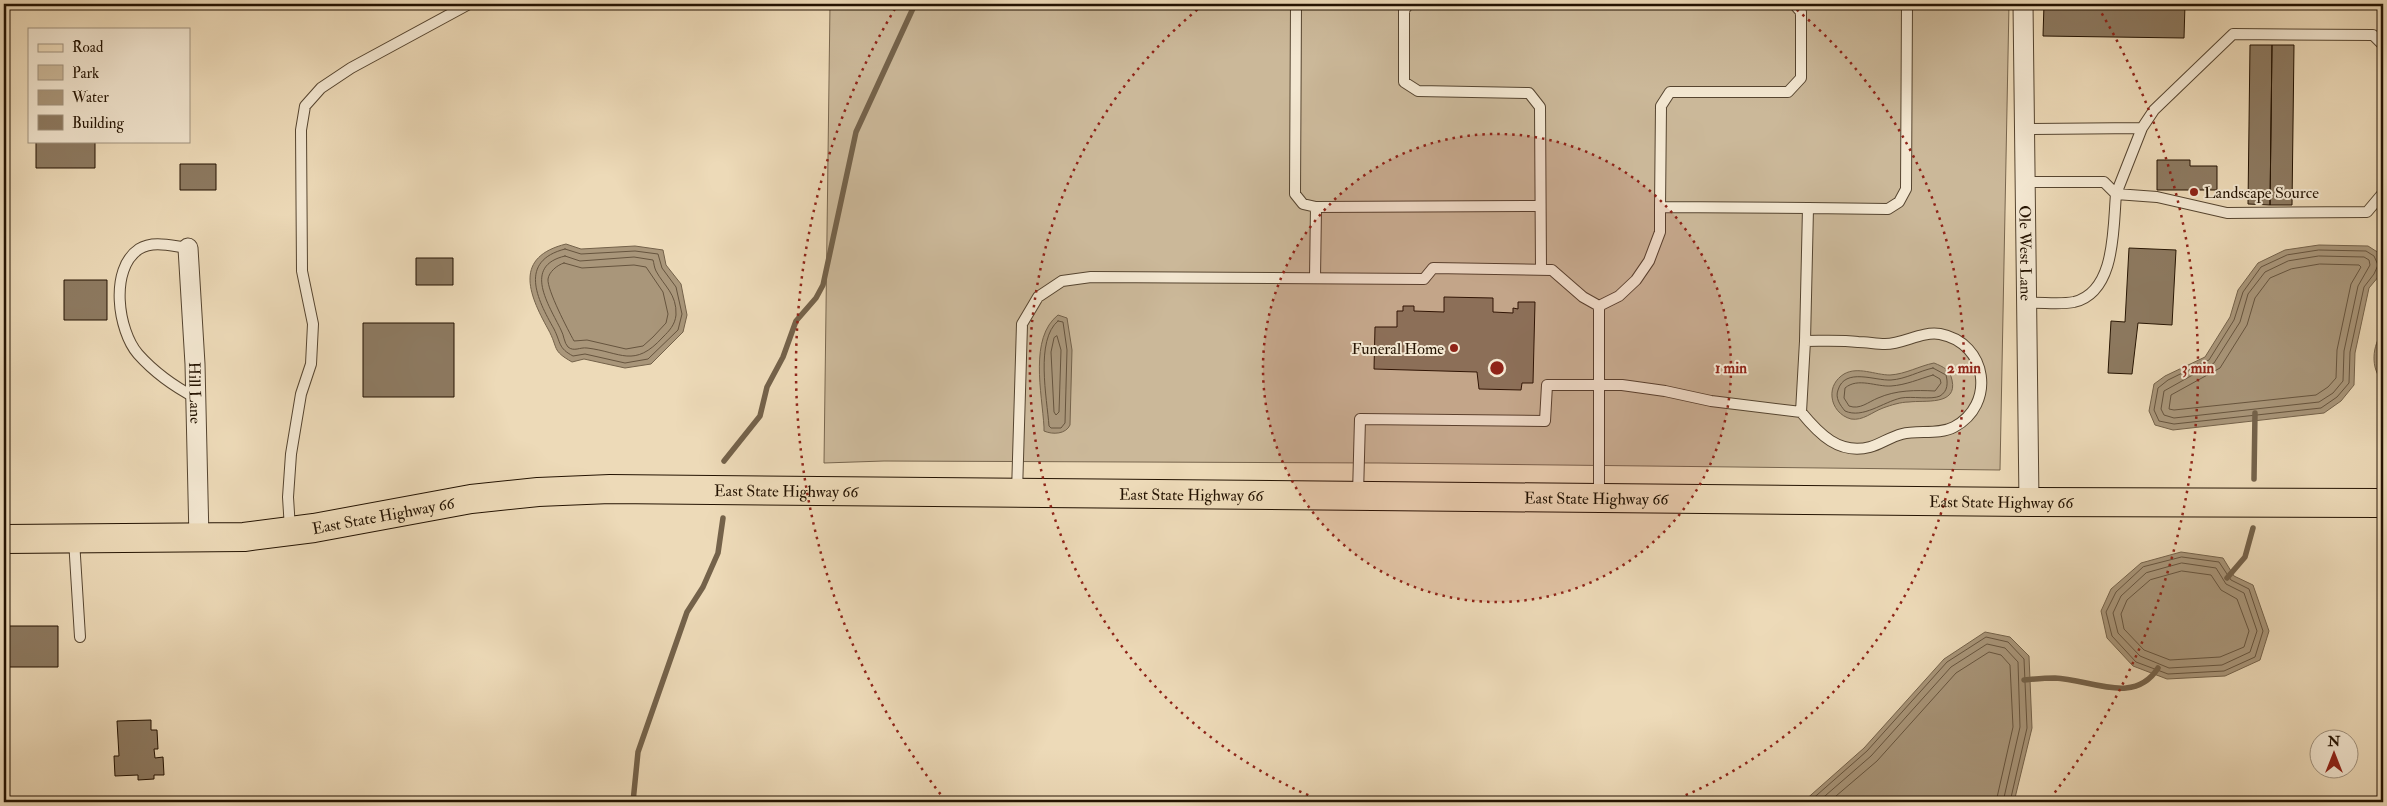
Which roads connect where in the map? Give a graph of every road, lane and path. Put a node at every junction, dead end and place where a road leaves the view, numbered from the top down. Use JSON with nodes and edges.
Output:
{"nodes":[{"id":1,"x":469,"y":4,"type":"edge"},
{"id":2,"x":1296,"y":4,"type":"edge"},
{"id":3,"x":1409,"y":4,"type":"edge"},
{"id":4,"x":1794,"y":4,"type":"edge"},
{"id":5,"x":1907,"y":4,"type":"edge"},
{"id":6,"x":2023,"y":4,"type":"edge"},
{"id":7,"x":2383,"y":45,"type":"edge"},
{"id":8,"x":2142,"y":128,"type":"junction"},
{"id":9,"x":2025,"y":129,"type":"junction"},
{"id":10,"x":2025,"y":182,"type":"junction"},
{"id":11,"x":2116,"y":194,"type":"junction"},
{"id":12,"x":2383,"y":194,"type":"edge"},
{"id":13,"x":1540,"y":206,"type":"junction"},
{"id":14,"x":1316,"y":207,"type":"junction"},
{"id":15,"x":1660,"y":207,"type":"junction"},
{"id":16,"x":1808,"y":208,"type":"junction"},
{"id":17,"x":188,"y":248,"type":"joint"},
{"id":18,"x":1541,"y":270,"type":"junction"},
{"id":19,"x":1315,"y":278,"type":"junction"},
{"id":20,"x":2027,"y":302,"type":"junction"},
{"id":21,"x":1599,"y":306,"type":"junction"},
{"id":22,"x":1805,"y":341,"type":"junction"},
{"id":23,"x":1600,"y":385,"type":"junction"},
{"id":24,"x":196,"y":398,"type":"junction"},
{"id":25,"x":1800,"y":412,"type":"junction"},
{"id":26,"x":1017,"y":493,"type":"junction"},
{"id":27,"x":1358,"y":495,"type":"junction"},
{"id":28,"x":1599,"y":497,"type":"junction"},
{"id":29,"x":2029,"y":502,"type":"junction"},
{"id":30,"x":2383,"y":503,"type":"edge"},
{"id":31,"x":290,"y":531,"type":"junction"},
{"id":32,"x":4,"y":539,"type":"edge"},
{"id":33,"x":74,"y":539,"type":"junction"},
{"id":34,"x":199,"y":539,"type":"junction"},
{"id":35,"x":80,"y":637,"type":"dead end"}],
"edges":[{"from":1,"to":31,"type":"lane"},
{"from":2,"to":14,"type":"lane"},
{"from":3,"to":13,"type":"lane"},
{"from":4,"to":15,"type":"lane"},
{"from":5,"to":16,"type":"lane"},
{"from":6,"to":9,"type":"street","name":"Ole West Lane"},
{"from":7,"to":8,"type":"lane"},
{"from":8,"to":9,"type":"lane"},
{"from":8,"to":11,"type":"lane"},
{"from":9,"to":10,"type":"street","name":"Ole West Lane"},
{"from":10,"to":11,"type":"lane"},
{"from":10,"to":20,"type":"street","name":"Ole West Lane"},
{"from":11,"to":12,"type":"lane"},
{"from":11,"to":20,"type":"lane"},
{"from":13,"to":14,"type":"lane"},
{"from":13,"to":18,"type":"lane"},
{"from":14,"to":19,"type":"lane"},
{"from":15,"to":16,"type":"lane"},
{"from":15,"to":21,"type":"lane"},
{"from":16,"to":22,"type":"lane"},
{"from":17,"to":24,"type":"street","name":"Hill Lane"},
{"from":17,"to":24,"type":"lane"},
{"from":18,"to":19,"type":"lane"},
{"from":18,"to":21,"type":"lane"},
{"from":19,"to":26,"type":"lane"},
{"from":20,"to":29,"type":"street","name":"Ole West Lane"},
{"from":21,"to":23,"type":"lane"},
{"from":22,"to":25,"type":"lane"},
{"from":22,"to":25,"type":"lane"},
{"from":23,"to":25,"type":"lane"},
{"from":23,"to":27,"type":"lane"},
{"from":23,"to":28,"type":"lane"},
{"from":24,"to":34,"type":"street","name":"Hill Lane"},
{"from":26,"to":27,"type":"main road","name":"East State Highway 66"},
{"from":26,"to":31,"type":"main road","name":"East State Highway 66"},
{"from":27,"to":28,"type":"main road","name":"East State Highway 66"},
{"from":28,"to":29,"type":"main road","name":"East State Highway 66"},
{"from":29,"to":30,"type":"main road","name":"East State Highway 66"},
{"from":31,"to":34,"type":"main road","name":"East State Highway 66"},
{"from":32,"to":33,"type":"main road","name":"East State Highway 66"},
{"from":33,"to":34,"type":"main road","name":"East State Highway 66"},
{"from":33,"to":35,"type":"lane"}]}
